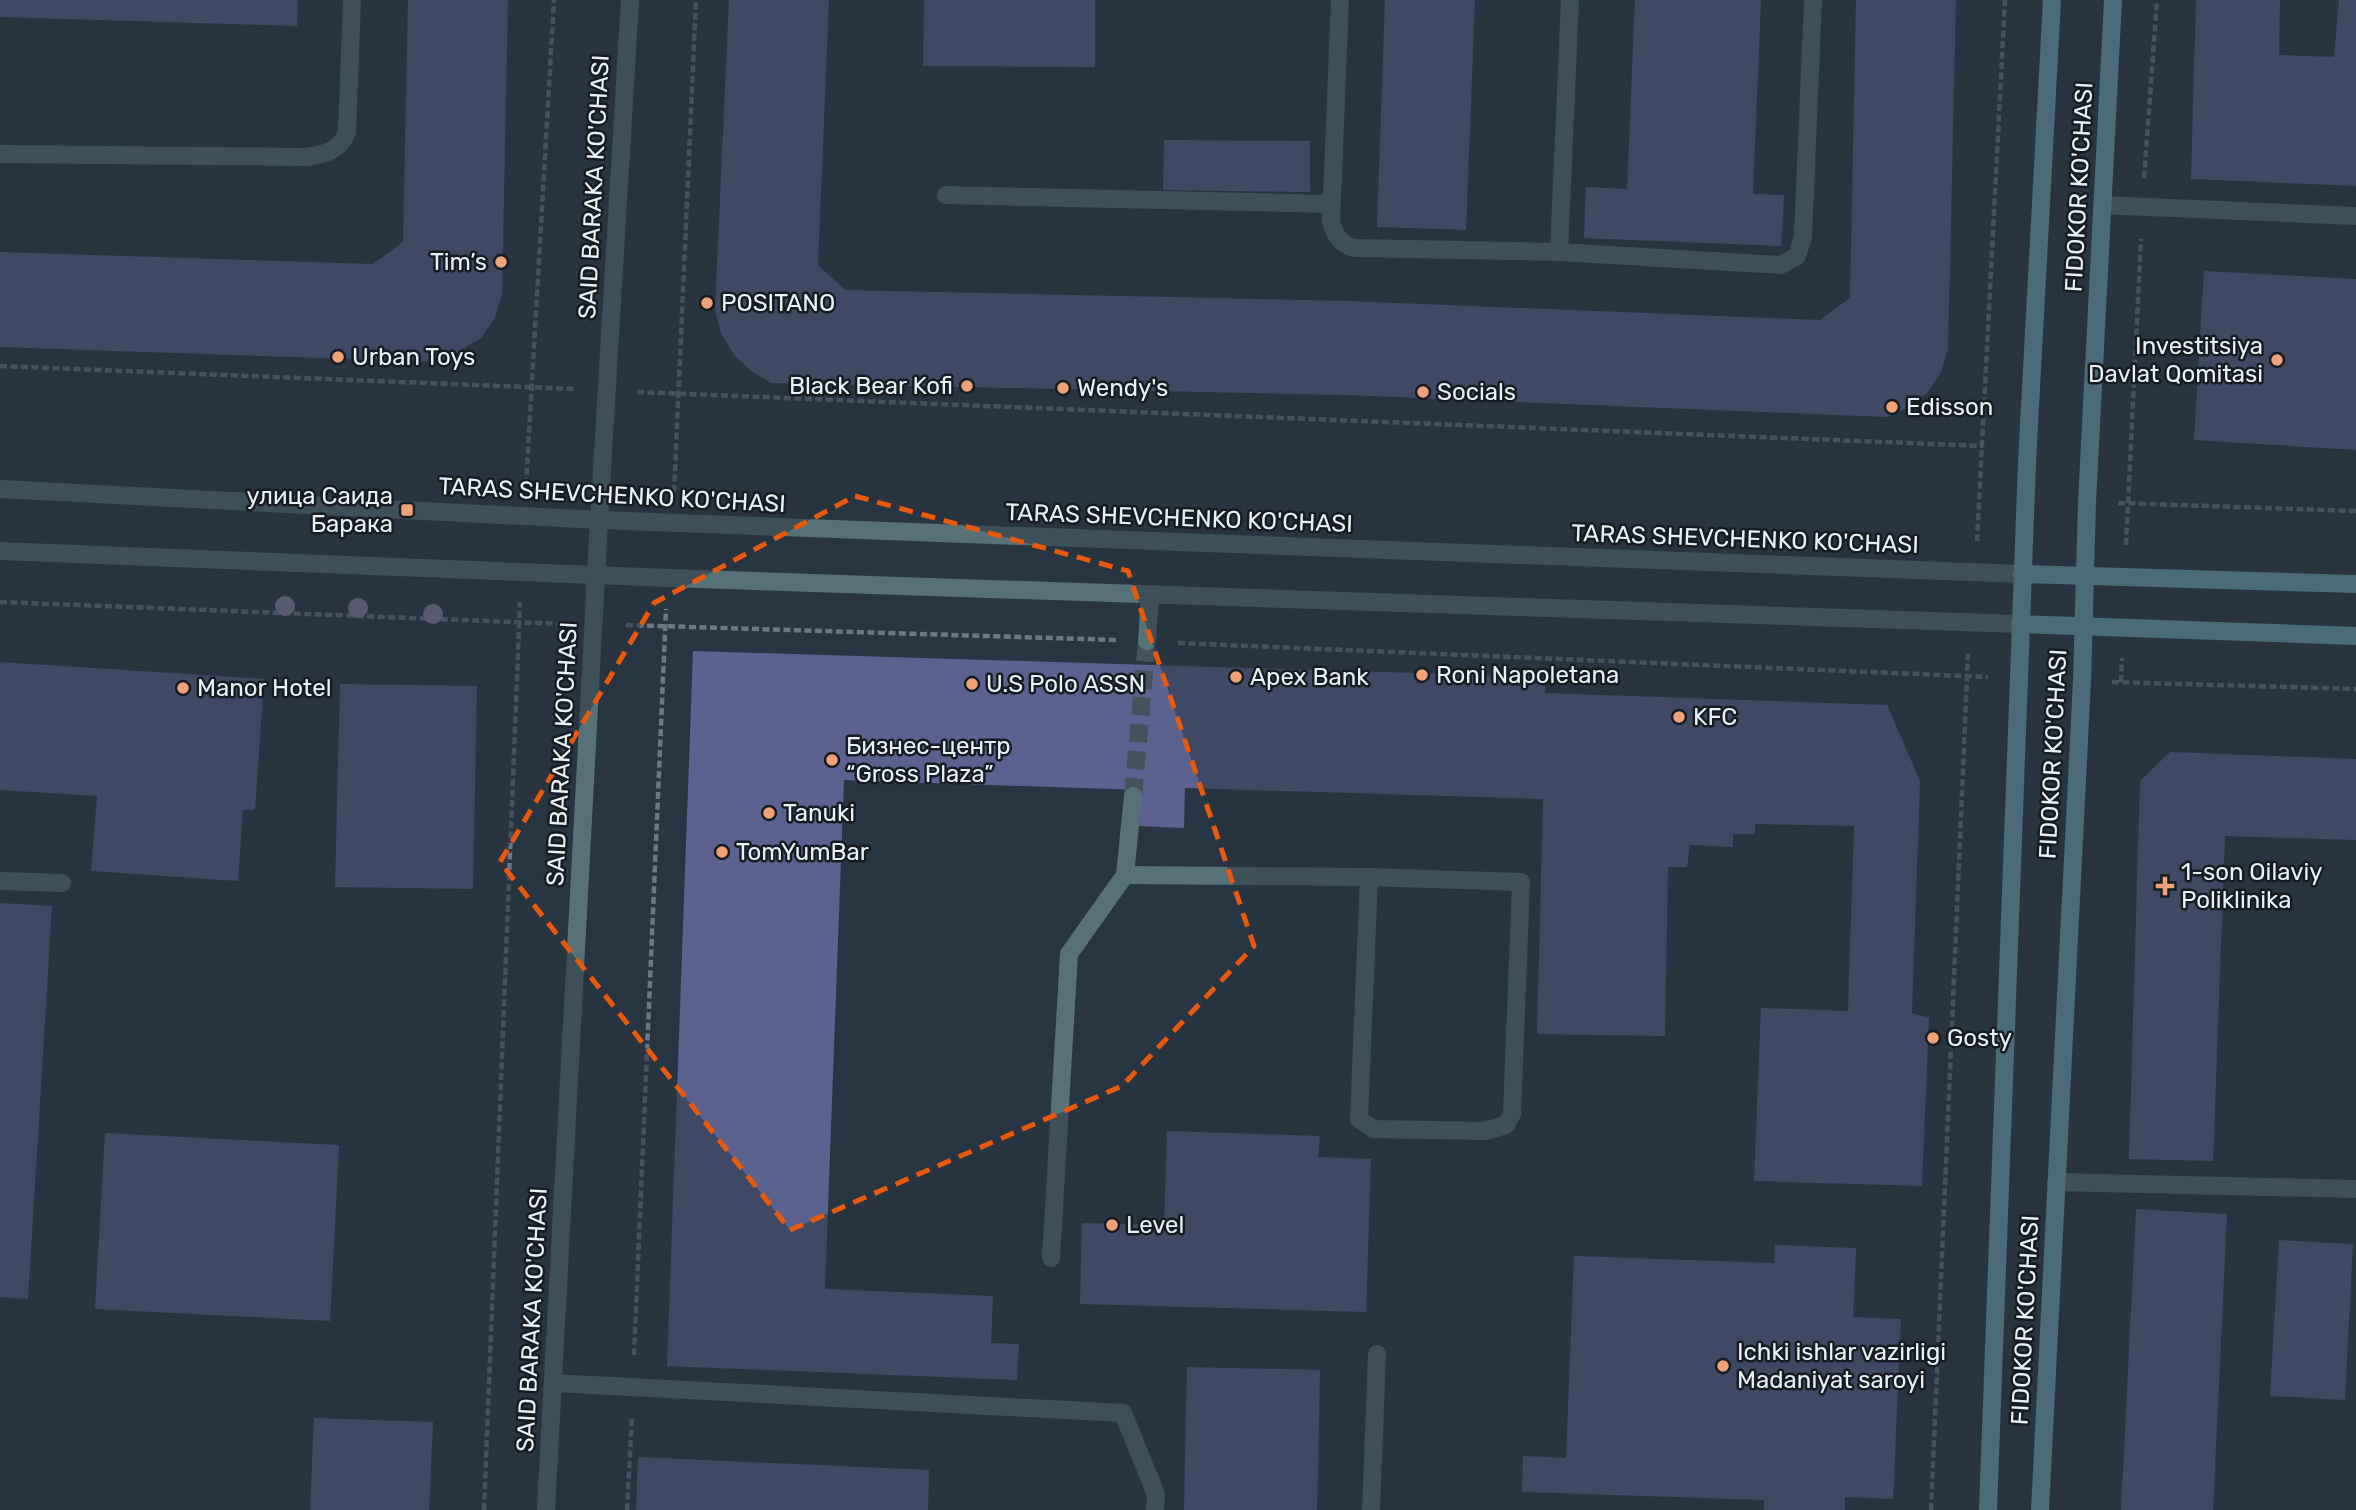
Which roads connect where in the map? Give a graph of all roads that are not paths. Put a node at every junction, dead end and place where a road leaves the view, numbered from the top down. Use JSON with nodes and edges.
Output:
{"nodes":[{"id":1,"x":352,"y":0,"type":"edge"},
{"id":2,"x":630,"y":0,"type":"edge"},
{"id":3,"x":1340,"y":0,"type":"edge"},
{"id":4,"x":1570,"y":0,"type":"edge"},
{"id":5,"x":1813,"y":0,"type":"edge"},
{"id":6,"x":2052,"y":0,"type":"edge"},
{"id":7,"x":2113,"y":0,"type":"edge"},
{"id":8,"x":0,"y":154,"type":"edge"},
{"id":9,"x":946,"y":195,"type":"dead end"},
{"id":10,"x":1331,"y":204,"type":"junction"},
{"id":11,"x":2102,"y":205,"type":"junction"},
{"id":12,"x":2356,"y":216,"type":"edge"},
{"id":13,"x":1559,"y":252,"type":"junction"},
{"id":14,"x":0,"y":489,"type":"edge"},
{"id":15,"x":599,"y":520,"type":"junction"},
{"id":16,"x":0,"y":551,"type":"edge"},
{"id":17,"x":2022,"y":574,"type":"junction"},
{"id":18,"x":596,"y":576,"type":"junction"},
{"id":19,"x":2085,"y":576,"type":"junction"},
{"id":20,"x":2356,"y":584,"type":"edge"},
{"id":21,"x":1150,"y":594,"type":"junction"},
{"id":22,"x":2020,"y":624,"type":"junction"},
{"id":23,"x":2084,"y":626,"type":"junction"},
{"id":24,"x":2356,"y":636,"type":"edge"},
{"id":25,"x":1147,"y":641,"type":"tunnel mouth"},
{"id":26,"x":1133,"y":796,"type":"tunnel mouth"},
{"id":27,"x":1125,"y":875,"type":"junction"},
{"id":28,"x":1369,"y":877,"type":"junction"},
{"id":29,"x":0,"y":881,"type":"edge"},
{"id":30,"x":62,"y":883,"type":"dead end"},
{"id":31,"x":2056,"y":1182,"type":"junction"},
{"id":32,"x":2356,"y":1189,"type":"edge"},
{"id":33,"x":1051,"y":1258,"type":"dead end"},
{"id":34,"x":1377,"y":1354,"type":"dead end"},
{"id":35,"x":553,"y":1384,"type":"junction"},
{"id":36,"x":546,"y":1510,"type":"edge"},
{"id":37,"x":1155,"y":1510,"type":"edge"},
{"id":38,"x":1371,"y":1510,"type":"edge"},
{"id":39,"x":1988,"y":1510,"type":"edge"},
{"id":40,"x":2040,"y":1510,"type":"edge"}],
"edges":[{"from":1,"to":8,"type":"street"},
{"from":2,"to":15,"type":"street","name":"SAID BARAKA KO'CHASI"},
{"from":3,"to":10,"type":"street"},
{"from":4,"to":13,"type":"street"},
{"from":5,"to":13,"type":"street"},
{"from":6,"to":17,"type":"main road","name":"FIDOKOR KO'CHASI"},
{"from":7,"to":11,"type":"main road","name":"FIDOKOR KO'CHASI"},
{"from":9,"to":10,"type":"street"},
{"from":10,"to":13,"type":"street"},
{"from":11,"to":12,"type":"street"},
{"from":11,"to":19,"type":"main road","name":"FIDOKOR KO'CHASI"},
{"from":14,"to":15,"type":"street","name":"TARAS SHEVCHENKO KO'CHASI"},
{"from":15,"to":17,"type":"street","name":"TARAS SHEVCHENKO KO'CHASI"},
{"from":15,"to":18,"type":"street","name":"SAID BARAKA KO'CHASI"},
{"from":16,"to":18,"type":"street"},
{"from":17,"to":19,"type":"main road","name":"TARAS SHEVCHENKO KO'CHASI"},
{"from":17,"to":22,"type":"main road","name":"FIDOKOR KO'CHASI"},
{"from":18,"to":21,"type":"street"},
{"from":18,"to":35,"type":"street","name":"SAID BARAKA KO'CHASI"},
{"from":19,"to":20,"type":"main road","name":"TARAS SHEVCHENKO KO'CHASI"},
{"from":19,"to":23,"type":"main road","name":"FIDOKOR KO'CHASI"},
{"from":21,"to":22,"type":"street"},
{"from":21,"to":25,"type":"street"},
{"from":22,"to":23,"type":"main road"},
{"from":22,"to":39,"type":"main road","name":"FIDOKOR KO'CHASI"},
{"from":23,"to":24,"type":"main road"},
{"from":23,"to":31,"type":"main road","name":"FIDOKOR KO'CHASI"},
{"from":26,"to":27,"type":"street"},
{"from":27,"to":28,"type":"street"},
{"from":27,"to":33,"type":"street"},
{"from":28,"to":28,"type":"street"},
{"from":29,"to":30,"type":"street"},
{"from":31,"to":32,"type":"street"},
{"from":31,"to":40,"type":"main road","name":"FIDOKOR KO'CHASI"},
{"from":34,"to":38,"type":"street"},
{"from":35,"to":36,"type":"street","name":"SAID BARAKA KO'CHASI"},
{"from":35,"to":37,"type":"street"}]}
